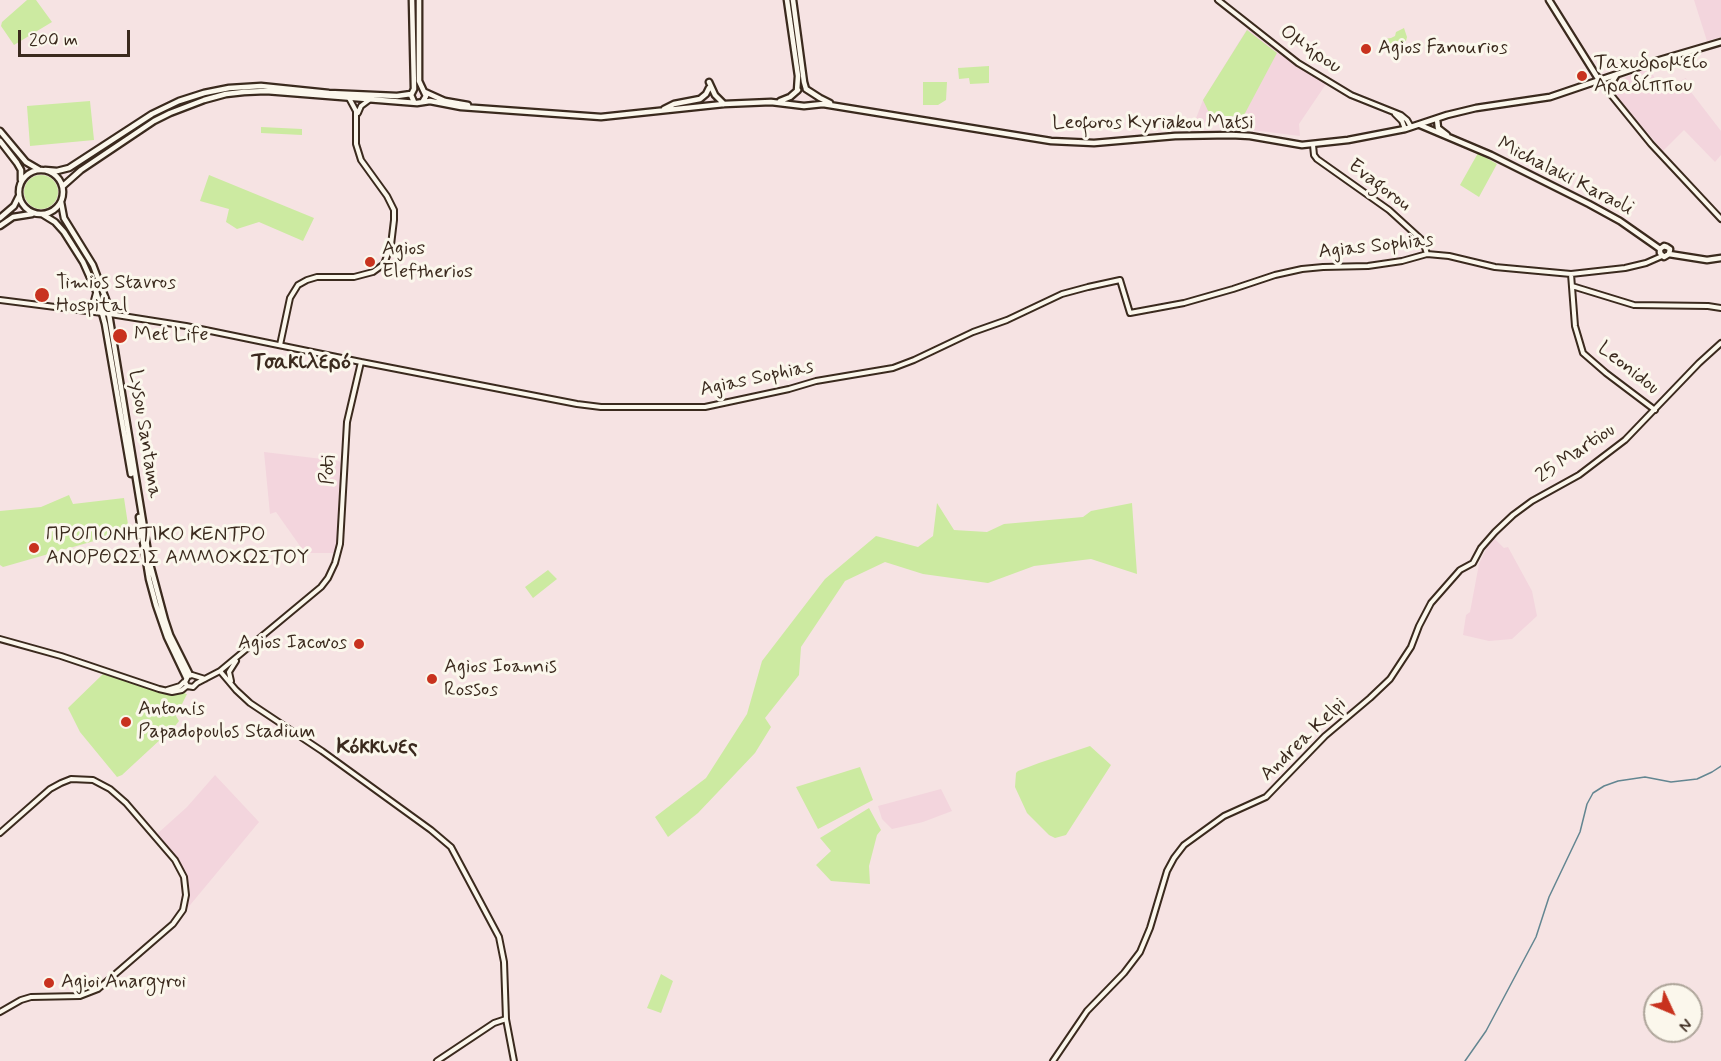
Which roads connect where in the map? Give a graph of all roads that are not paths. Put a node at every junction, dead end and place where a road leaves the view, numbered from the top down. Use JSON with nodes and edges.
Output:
{"nodes":[{"id":1,"x":412,"y":0,"type":"edge"},
{"id":2,"x":419,"y":0,"type":"edge"},
{"id":3,"x":787,"y":0,"type":"edge"},
{"id":4,"x":793,"y":0,"type":"edge"},
{"id":5,"x":1218,"y":0,"type":"edge"},
{"id":6,"x":1549,"y":0,"type":"edge"},
{"id":7,"x":1721,"y":42,"type":"edge"},
{"id":8,"x":1617,"y":74,"type":"junction"},
{"id":9,"x":1599,"y":80,"type":"junction"},
{"id":10,"x":710,"y":82,"type":"dead end"},
{"id":11,"x":709,"y":88,"type":"dead end"},
{"id":12,"x":423,"y":90,"type":"junction"},
{"id":13,"x":1607,"y":90,"type":"junction"},
{"id":14,"x":412,"y":91,"type":"junction"},
{"id":15,"x":808,"y":91,"type":"junction"},
{"id":16,"x":796,"y":92,"type":"junction"},
{"id":17,"x":349,"y":98,"type":"junction"},
{"id":18,"x":369,"y":100,"type":"junction"},
{"id":19,"x":423,"y":101,"type":"junction"},
{"id":20,"x":414,"y":102,"type":"junction"},
{"id":21,"x":771,"y":102,"type":"junction"},
{"id":22,"x":724,"y":104,"type":"junction"},
{"id":23,"x":808,"y":104,"type":"junction"},
{"id":24,"x":799,"y":105,"type":"junction"},
{"id":25,"x":844,"y":107,"type":"junction"},
{"id":26,"x":506,"y":110,"type":"junction"},
{"id":27,"x":662,"y":110,"type":"junction"},
{"id":28,"x":357,"y":117,"type":"junction"},
{"id":29,"x":1437,"y":118,"type":"junction"},
{"id":30,"x":1420,"y":125,"type":"junction"},
{"id":31,"x":1408,"y":128,"type":"junction"},
{"id":32,"x":0,"y":131,"type":"edge"},
{"id":33,"x":1451,"y":138,"type":"junction"},
{"id":34,"x":0,"y":141,"type":"edge"},
{"id":35,"x":1312,"y":145,"type":"junction"},
{"id":36,"x":42,"y":170,"type":"junction"},
{"id":37,"x":21,"y":182,"type":"junction"},
{"id":38,"x":63,"y":186,"type":"junction"},
{"id":39,"x":19,"y":196,"type":"junction"},
{"id":40,"x":61,"y":202,"type":"junction"},
{"id":41,"x":34,"y":213,"type":"junction"},
{"id":42,"x":42,"y":214,"type":"junction"},
{"id":43,"x":0,"y":218,"type":"edge"},
{"id":44,"x":1721,"y":219,"type":"edge"},
{"id":45,"x":0,"y":226,"type":"edge"},
{"id":46,"x":1660,"y":249,"type":"junction"},
{"id":47,"x":1426,"y":254,"type":"junction"},
{"id":48,"x":1670,"y":254,"type":"junction"},
{"id":49,"x":1662,"y":256,"type":"junction"},
{"id":50,"x":1721,"y":258,"type":"edge"},
{"id":51,"x":1571,"y":274,"type":"junction"},
{"id":52,"x":1572,"y":286,"type":"junction"},
{"id":53,"x":96,"y":291,"type":"junction"},
{"id":54,"x":0,"y":300,"type":"edge"},
{"id":55,"x":1721,"y":308,"type":"edge"},
{"id":56,"x":84,"y":311,"type":"junction"},
{"id":57,"x":102,"y":314,"type":"junction"},
{"id":58,"x":110,"y":314,"type":"junction"},
{"id":59,"x":1721,"y":343,"type":"edge"},
{"id":60,"x":280,"y":345,"type":"junction"},
{"id":61,"x":361,"y":362,"type":"junction"},
{"id":62,"x":1655,"y":410,"type":"junction"},
{"id":63,"x":1473,"y":563,"type":"joint"},
{"id":64,"x":0,"y":639,"type":"edge"},
{"id":65,"x":241,"y":654,"type":"junction"},
{"id":66,"x":220,"y":671,"type":"junction"},
{"id":67,"x":190,"y":680,"type":"junction"},
{"id":68,"x":232,"y":685,"type":"junction"},
{"id":69,"x":0,"y":833,"type":"edge"},
{"id":70,"x":0,"y":1012,"type":"edge"},
{"id":71,"x":506,"y":1019,"type":"junction"},
{"id":72,"x":437,"y":1061,"type":"edge"},
{"id":73,"x":513,"y":1061,"type":"edge"},
{"id":74,"x":1053,"y":1061,"type":"edge"}],
"edges":[{"from":1,"to":14,"type":"main road"},
{"from":2,"to":12,"type":"main road"},
{"from":3,"to":16,"type":"main road"},
{"from":4,"to":15,"type":"main road"},
{"from":5,"to":31,"type":"street","name":"Ομήρου"},
{"from":6,"to":9,"type":"main road"},
{"from":7,"to":8,"type":"main road","name":"Leoforos Kyriakou Matsi"},
{"from":8,"to":9,"type":"main road","name":"Leoforos Kyriakou Matsi"},
{"from":8,"to":13,"type":"main road"},
{"from":9,"to":13,"type":"street"},
{"from":9,"to":29,"type":"main road","name":"Leoforos Kyriakou Matsi"},
{"from":10,"to":22,"type":"main road"},
{"from":11,"to":27,"type":"main road"},
{"from":12,"to":14,"type":"main road"},
{"from":12,"to":19,"type":"main road"},
{"from":12,"to":26,"type":"main road","name":"Leoforos Kyriakou Matsi"},
{"from":13,"to":44,"type":"street"},
{"from":14,"to":20,"type":"main road"},
{"from":14,"to":36,"type":"main road"},
{"from":15,"to":16,"type":"main road","name":"Leoforos Kyriakou Matsi"},
{"from":15,"to":23,"type":"main road"},
{"from":15,"to":25,"type":"main road","name":"Leoforos Kyriakou Matsi"},
{"from":16,"to":21,"type":"main road","name":"Leoforos Kyriakou Matsi"},
{"from":16,"to":24,"type":"main road"},
{"from":17,"to":18,"type":"main road"},
{"from":17,"to":28,"type":"street"},
{"from":17,"to":38,"type":"main road"},
{"from":18,"to":20,"type":"main road"},
{"from":18,"to":28,"type":"street"},
{"from":19,"to":20,"type":"main road"},
{"from":19,"to":26,"type":"main road","name":"Leoforos Kyriakou Matsi"},
{"from":21,"to":22,"type":"main road","name":"Leoforos Kyriakou Matsi"},
{"from":21,"to":24,"type":"main road","name":"Leoforos Kyriakou Matsi"},
{"from":22,"to":27,"type":"main road","name":"Leoforos Kyriakou Matsi"},
{"from":23,"to":24,"type":"main road","name":"Leoforos Kyriakou Matsi"},
{"from":23,"to":25,"type":"main road","name":"Leoforos Kyriakou Matsi"},
{"from":25,"to":35,"type":"main road","name":"Leoforos Kyriakou Matsi"},
{"from":26,"to":27,"type":"main road","name":"Leoforos Kyriakou Matsi"},
{"from":28,"to":60,"type":"street"},
{"from":29,"to":30,"type":"main road","name":"Leoforos Kyriakou Matsi"},
{"from":29,"to":33,"type":"main road"},
{"from":30,"to":31,"type":"main road","name":"Leoforos Kyriakou Matsi"},
{"from":30,"to":33,"type":"main road","name":"Michalaki Karaoli"},
{"from":31,"to":35,"type":"main road","name":"Leoforos Kyriakou Matsi"},
{"from":32,"to":36,"type":"main road"},
{"from":33,"to":46,"type":"main road","name":"Michalaki Karaoli"},
{"from":34,"to":37,"type":"main road"},
{"from":35,"to":47,"type":"street","name":"Evagorou"},
{"from":36,"to":37,"type":"main road"},
{"from":36,"to":38,"type":"main road"},
{"from":37,"to":39,"type":"main road"},
{"from":38,"to":40,"type":"main road"},
{"from":39,"to":41,"type":"main road"},
{"from":39,"to":43,"type":"main road"},
{"from":40,"to":42,"type":"main road"},
{"from":40,"to":58,"type":"main road","name":"Lysou Santama"},
{"from":41,"to":42,"type":"main road"},
{"from":41,"to":45,"type":"main road"},
{"from":42,"to":53,"type":"main road","name":"Lysou Santama"},
{"from":46,"to":48,"type":"main road"},
{"from":46,"to":49,"type":"main road"},
{"from":47,"to":51,"type":"street","name":"Agias Sophias"},
{"from":47,"to":61,"type":"street","name":"Agias Sophias"},
{"from":48,"to":49,"type":"main road"},
{"from":48,"to":50,"type":"main road"},
{"from":49,"to":51,"type":"street","name":"Agias Sophias"},
{"from":51,"to":52,"type":"street"},
{"from":52,"to":55,"type":"street"},
{"from":52,"to":62,"type":"street","name":"Leonidou"},
{"from":53,"to":56,"type":"street"},
{"from":53,"to":57,"type":"main road","name":"Lysou Santama"},
{"from":54,"to":56,"type":"street","name":"Agias Sophias"},
{"from":56,"to":57,"type":"street","name":"Agias Sophias"},
{"from":57,"to":58,"type":"street","name":"Agias Sophias"},
{"from":57,"to":67,"type":"main road","name":"Lysou Santama"},
{"from":58,"to":60,"type":"street","name":"Agias Sophias"},
{"from":58,"to":67,"type":"main road","name":"Lysou Santama"},
{"from":59,"to":62,"type":"street","name":"25 Martiou"},
{"from":60,"to":61,"type":"street","name":"Agias Sophias"},
{"from":61,"to":65,"type":"street","name":"Poti"},
{"from":62,"to":63,"type":"street","name":"25 Martiou"},
{"from":63,"to":74,"type":"street","name":"Andrea Kelpi"},
{"from":64,"to":67,"type":"street"},
{"from":65,"to":66,"type":"street"},
{"from":65,"to":68,"type":"street"},
{"from":66,"to":67,"type":"street"},
{"from":66,"to":68,"type":"street"},
{"from":68,"to":71,"type":"street"},
{"from":69,"to":70,"type":"street"},
{"from":71,"to":72,"type":"street"},
{"from":71,"to":73,"type":"street"}]}
